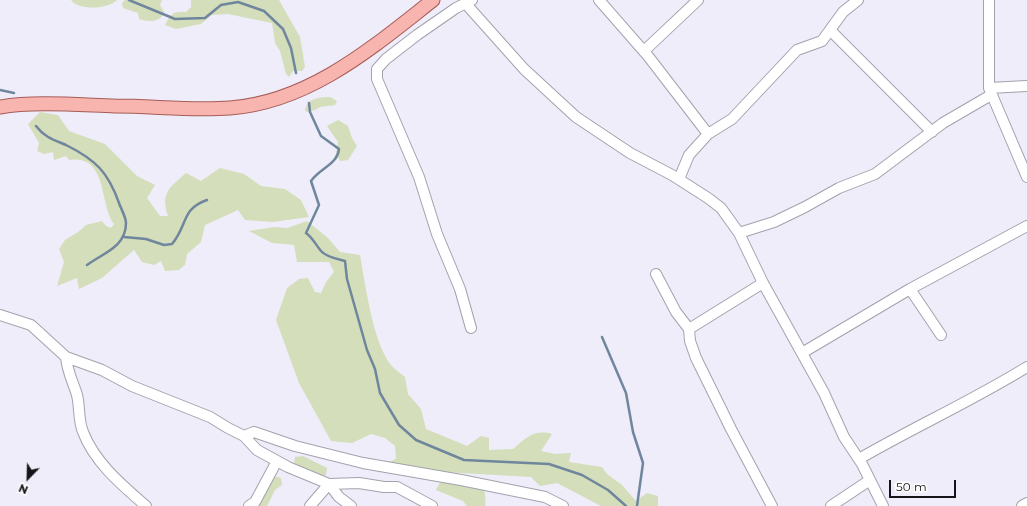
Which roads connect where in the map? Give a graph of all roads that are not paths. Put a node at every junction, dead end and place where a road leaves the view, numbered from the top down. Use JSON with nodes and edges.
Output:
{"nodes":[{"id":1,"x":433,"y":0,"type":"edge"},
{"id":2,"x":599,"y":0,"type":"edge"},
{"id":3,"x":698,"y":0,"type":"edge"},
{"id":4,"x":858,"y":0,"type":"edge"},
{"id":5,"x":989,"y":0,"type":"edge"},
{"id":6,"x":469,"y":2,"type":"edge"},
{"id":7,"x":407,"y":20,"type":"junction"},
{"id":8,"x":830,"y":30,"type":"junction"},
{"id":9,"x":417,"y":36,"type":"junction"},
{"id":10,"x":644,"y":51,"type":"junction"},
{"id":11,"x":1027,"y":86,"type":"edge"},
{"id":12,"x":990,"y":92,"type":"junction"},
{"id":13,"x":0,"y":107,"type":"edge"},
{"id":14,"x":932,"y":132,"type":"junction"},
{"id":15,"x":708,"y":134,"type":"junction"},
{"id":16,"x":1027,"y":177,"type":"edge"},
{"id":17,"x":679,"y":179,"type":"junction"},
{"id":18,"x":1027,"y":226,"type":"edge"},
{"id":19,"x":739,"y":233,"type":"junction"},
{"id":20,"x":656,"y":274,"type":"dead end"},
{"id":21,"x":763,"y":283,"type":"junction"},
{"id":22,"x":910,"y":290,"type":"junction"},
{"id":23,"x":0,"y":315,"type":"edge"},
{"id":24,"x":471,"y":328,"type":"dead end"},
{"id":25,"x":689,"y":329,"type":"junction"},
{"id":26,"x":941,"y":335,"type":"dead end"},
{"id":27,"x":802,"y":353,"type":"junction"},
{"id":28,"x":66,"y":357,"type":"junction"},
{"id":29,"x":1027,"y":367,"type":"edge"},
{"id":30,"x":244,"y":436,"type":"junction"},
{"id":31,"x":859,"y":459,"type":"junction"},
{"id":32,"x":277,"y":461,"type":"junction"},
{"id":33,"x":870,"y":480,"type":"junction"},
{"id":34,"x":329,"y":484,"type":"junction"},
{"id":35,"x":1027,"y":503,"type":"edge"},
{"id":36,"x":146,"y":506,"type":"edge"},
{"id":37,"x":248,"y":506,"type":"edge"},
{"id":38,"x":310,"y":506,"type":"edge"},
{"id":39,"x":351,"y":506,"type":"edge"},
{"id":40,"x":432,"y":506,"type":"edge"},
{"id":41,"x":563,"y":506,"type":"edge"},
{"id":42,"x":772,"y":506,"type":"edge"},
{"id":43,"x":831,"y":506,"type":"edge"},
{"id":44,"x":883,"y":506,"type":"edge"},
{"id":45,"x":1022,"y":506,"type":"edge"}],
"edges":[{"from":1,"to":7,"type":"main road"},
{"from":2,"to":10,"type":"street"},
{"from":3,"to":10,"type":"street"},
{"from":4,"to":8,"type":"street"},
{"from":5,"to":12,"type":"street"},
{"from":6,"to":9,"type":"street"},
{"from":6,"to":17,"type":"street"},
{"from":7,"to":9,"type":"street"},
{"from":7,"to":13,"type":"main road"},
{"from":8,"to":14,"type":"street"},
{"from":8,"to":15,"type":"street"},
{"from":9,"to":24,"type":"street"},
{"from":10,"to":15,"type":"street"},
{"from":11,"to":12,"type":"street"},
{"from":12,"to":14,"type":"street"},
{"from":12,"to":16,"type":"street"},
{"from":14,"to":19,"type":"street"},
{"from":15,"to":17,"type":"street"},
{"from":17,"to":19,"type":"street"},
{"from":18,"to":22,"type":"street"},
{"from":19,"to":21,"type":"street"},
{"from":20,"to":25,"type":"street"},
{"from":21,"to":25,"type":"street"},
{"from":21,"to":27,"type":"street"},
{"from":22,"to":26,"type":"street"},
{"from":22,"to":27,"type":"street"},
{"from":23,"to":28,"type":"street"},
{"from":25,"to":42,"type":"street"},
{"from":27,"to":31,"type":"street"},
{"from":28,"to":30,"type":"street"},
{"from":28,"to":36,"type":"street"},
{"from":29,"to":31,"type":"street"},
{"from":30,"to":32,"type":"street"},
{"from":30,"to":41,"type":"street"},
{"from":31,"to":33,"type":"street"},
{"from":32,"to":34,"type":"street"},
{"from":32,"to":37,"type":"street"},
{"from":33,"to":43,"type":"street"},
{"from":33,"to":44,"type":"street"},
{"from":34,"to":38,"type":"street"},
{"from":34,"to":39,"type":"street"},
{"from":34,"to":40,"type":"street"},
{"from":35,"to":45,"type":"street"}]}
